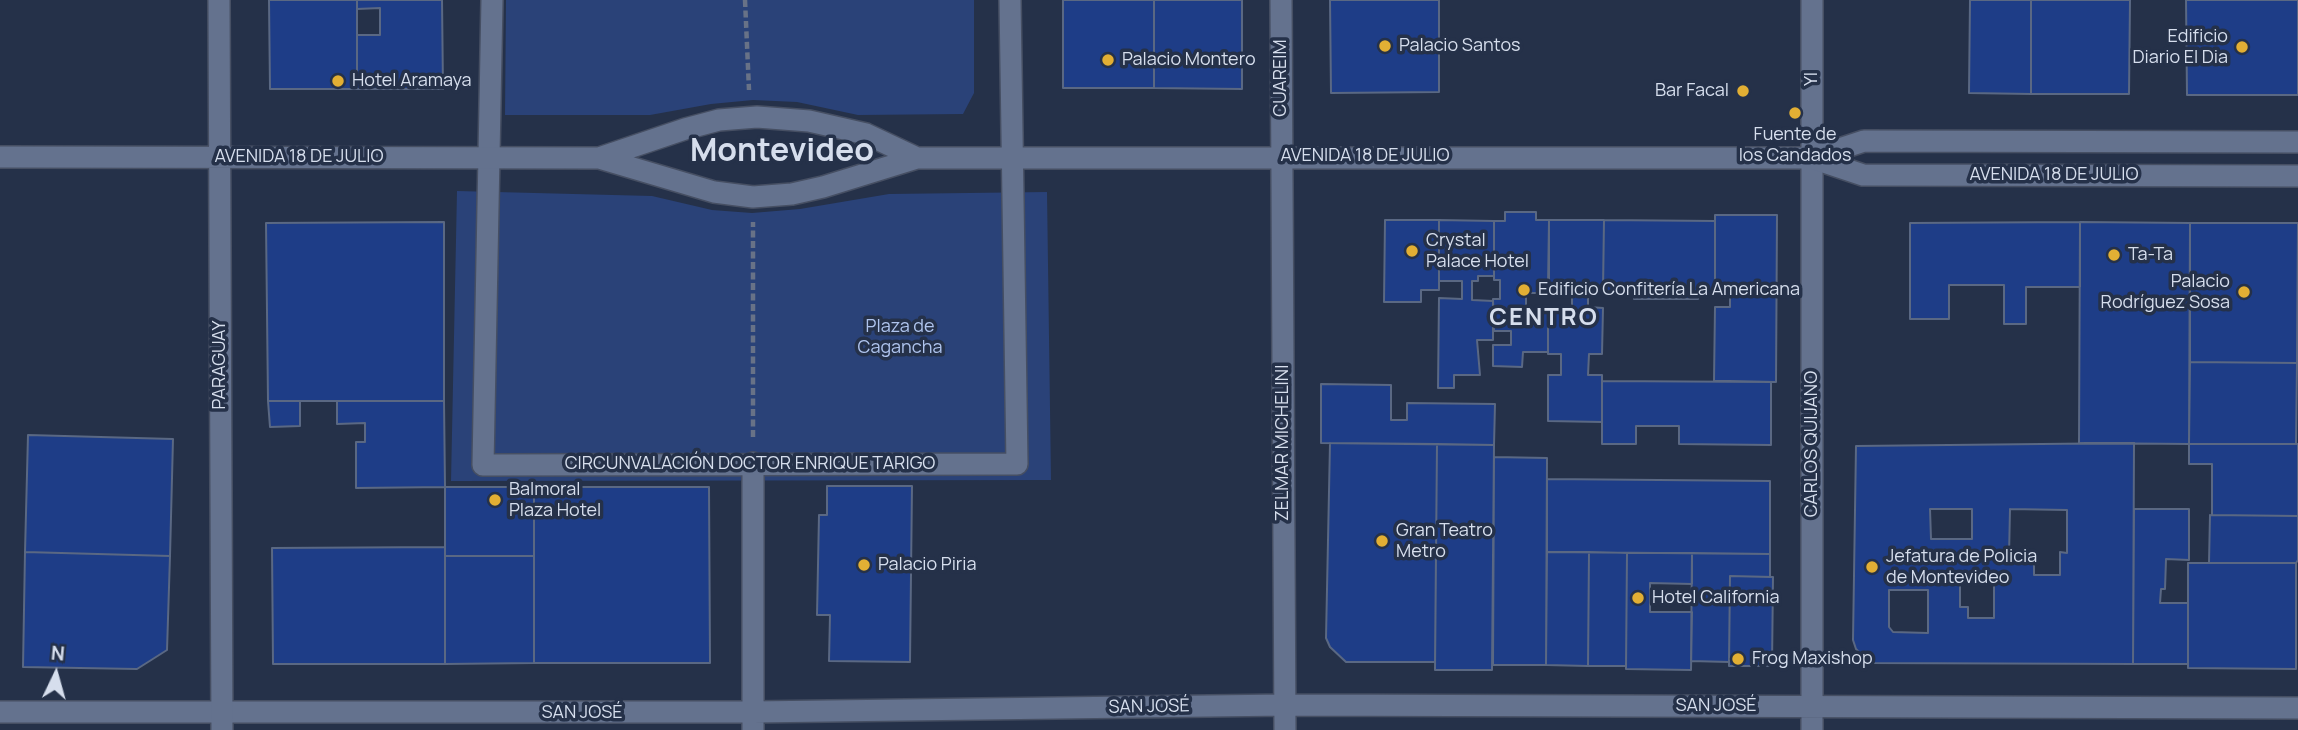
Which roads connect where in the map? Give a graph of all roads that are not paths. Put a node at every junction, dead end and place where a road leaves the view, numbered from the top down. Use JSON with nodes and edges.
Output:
{"nodes":[{"id":1,"x":219,"y":0,"type":"edge"},
{"id":2,"x":492,"y":0,"type":"edge"},
{"id":3,"x":1010,"y":0,"type":"edge"},
{"id":4,"x":1281,"y":0,"type":"edge"},
{"id":5,"x":1812,"y":0,"type":"edge"},
{"id":6,"x":2298,"y":142,"type":"edge"},
{"id":7,"x":1281,"y":156,"type":"junction"},
{"id":8,"x":0,"y":157,"type":"edge"},
{"id":9,"x":219,"y":157,"type":"junction"},
{"id":10,"x":1012,"y":157,"type":"junction"},
{"id":11,"x":487,"y":158,"type":"junction"},
{"id":12,"x":599,"y":158,"type":"junction"},
{"id":13,"x":917,"y":158,"type":"junction"},
{"id":14,"x":1812,"y":158,"type":"junction"},
{"id":15,"x":2298,"y":176,"type":"edge"},
{"id":16,"x":753,"y":463,"type":"junction"},
{"id":17,"x":1285,"y":705,"type":"junction"},
{"id":18,"x":1812,"y":706,"type":"junction"},
{"id":19,"x":2298,"y":708,"type":"edge"},
{"id":20,"x":0,"y":712,"type":"edge"},
{"id":21,"x":753,"y":721,"type":"edge"},
{"id":22,"x":222,"y":722,"type":"edge"},
{"id":23,"x":1285,"y":730,"type":"edge"},
{"id":24,"x":1812,"y":730,"type":"edge"}],
"edges":[{"from":1,"to":9,"type":"street","name":"PARAGUAY"},
{"from":2,"to":11,"type":"street"},
{"from":3,"to":10,"type":"street"},
{"from":4,"to":7,"type":"street","name":"CUAREIM"},
{"from":5,"to":14,"type":"street","name":"YI"},
{"from":6,"to":14,"type":"street","name":"AVENIDA 18 DE JULIO"},
{"from":7,"to":10,"type":"street","name":"AVENIDA 18 DE JULIO"},
{"from":7,"to":14,"type":"street","name":"AVENIDA 18 DE JULIO"},
{"from":7,"to":17,"type":"street","name":"ZELMAR MICHELINI"},
{"from":8,"to":9,"type":"street","name":"AVENIDA 18 DE JULIO"},
{"from":9,"to":11,"type":"street","name":"AVENIDA 18 DE JULIO"},
{"from":9,"to":22,"type":"street","name":"PARAGUAY"},
{"from":10,"to":13,"type":"street","name":"AVENIDA 18 DE JULIO"},
{"from":10,"to":16,"type":"street","name":"CIRCUNVALACIÓN DOCTOR ENRIQUE TARIGO"},
{"from":11,"to":12,"type":"street","name":"AVENIDA 18 DE JULIO"},
{"from":11,"to":16,"type":"street","name":"CIRCUNVALACIÓN DOCTOR ENRIQUE TARIGO"},
{"from":12,"to":13,"type":"street","name":"AVENIDA 18 DE JULIO"},
{"from":12,"to":13,"type":"street","name":"AVENIDA 18 DE JULIO"},
{"from":14,"to":15,"type":"street","name":"AVENIDA 18 DE JULIO"},
{"from":14,"to":18,"type":"street","name":"CARLOS QUIJANO"},
{"from":16,"to":21,"type":"street"},
{"from":17,"to":18,"type":"street","name":"SAN JOSÉ"},
{"from":17,"to":21,"type":"street","name":"SAN JOSÉ"},
{"from":17,"to":23,"type":"street","name":"ZELMAR MICHELINI"},
{"from":18,"to":19,"type":"street","name":"SAN JOSÉ"},
{"from":18,"to":24,"type":"street","name":"CARLOS QUIJANO"},
{"from":20,"to":22,"type":"street","name":"SAN JOSÉ"},
{"from":21,"to":22,"type":"street","name":"SAN JOSÉ"}]}
